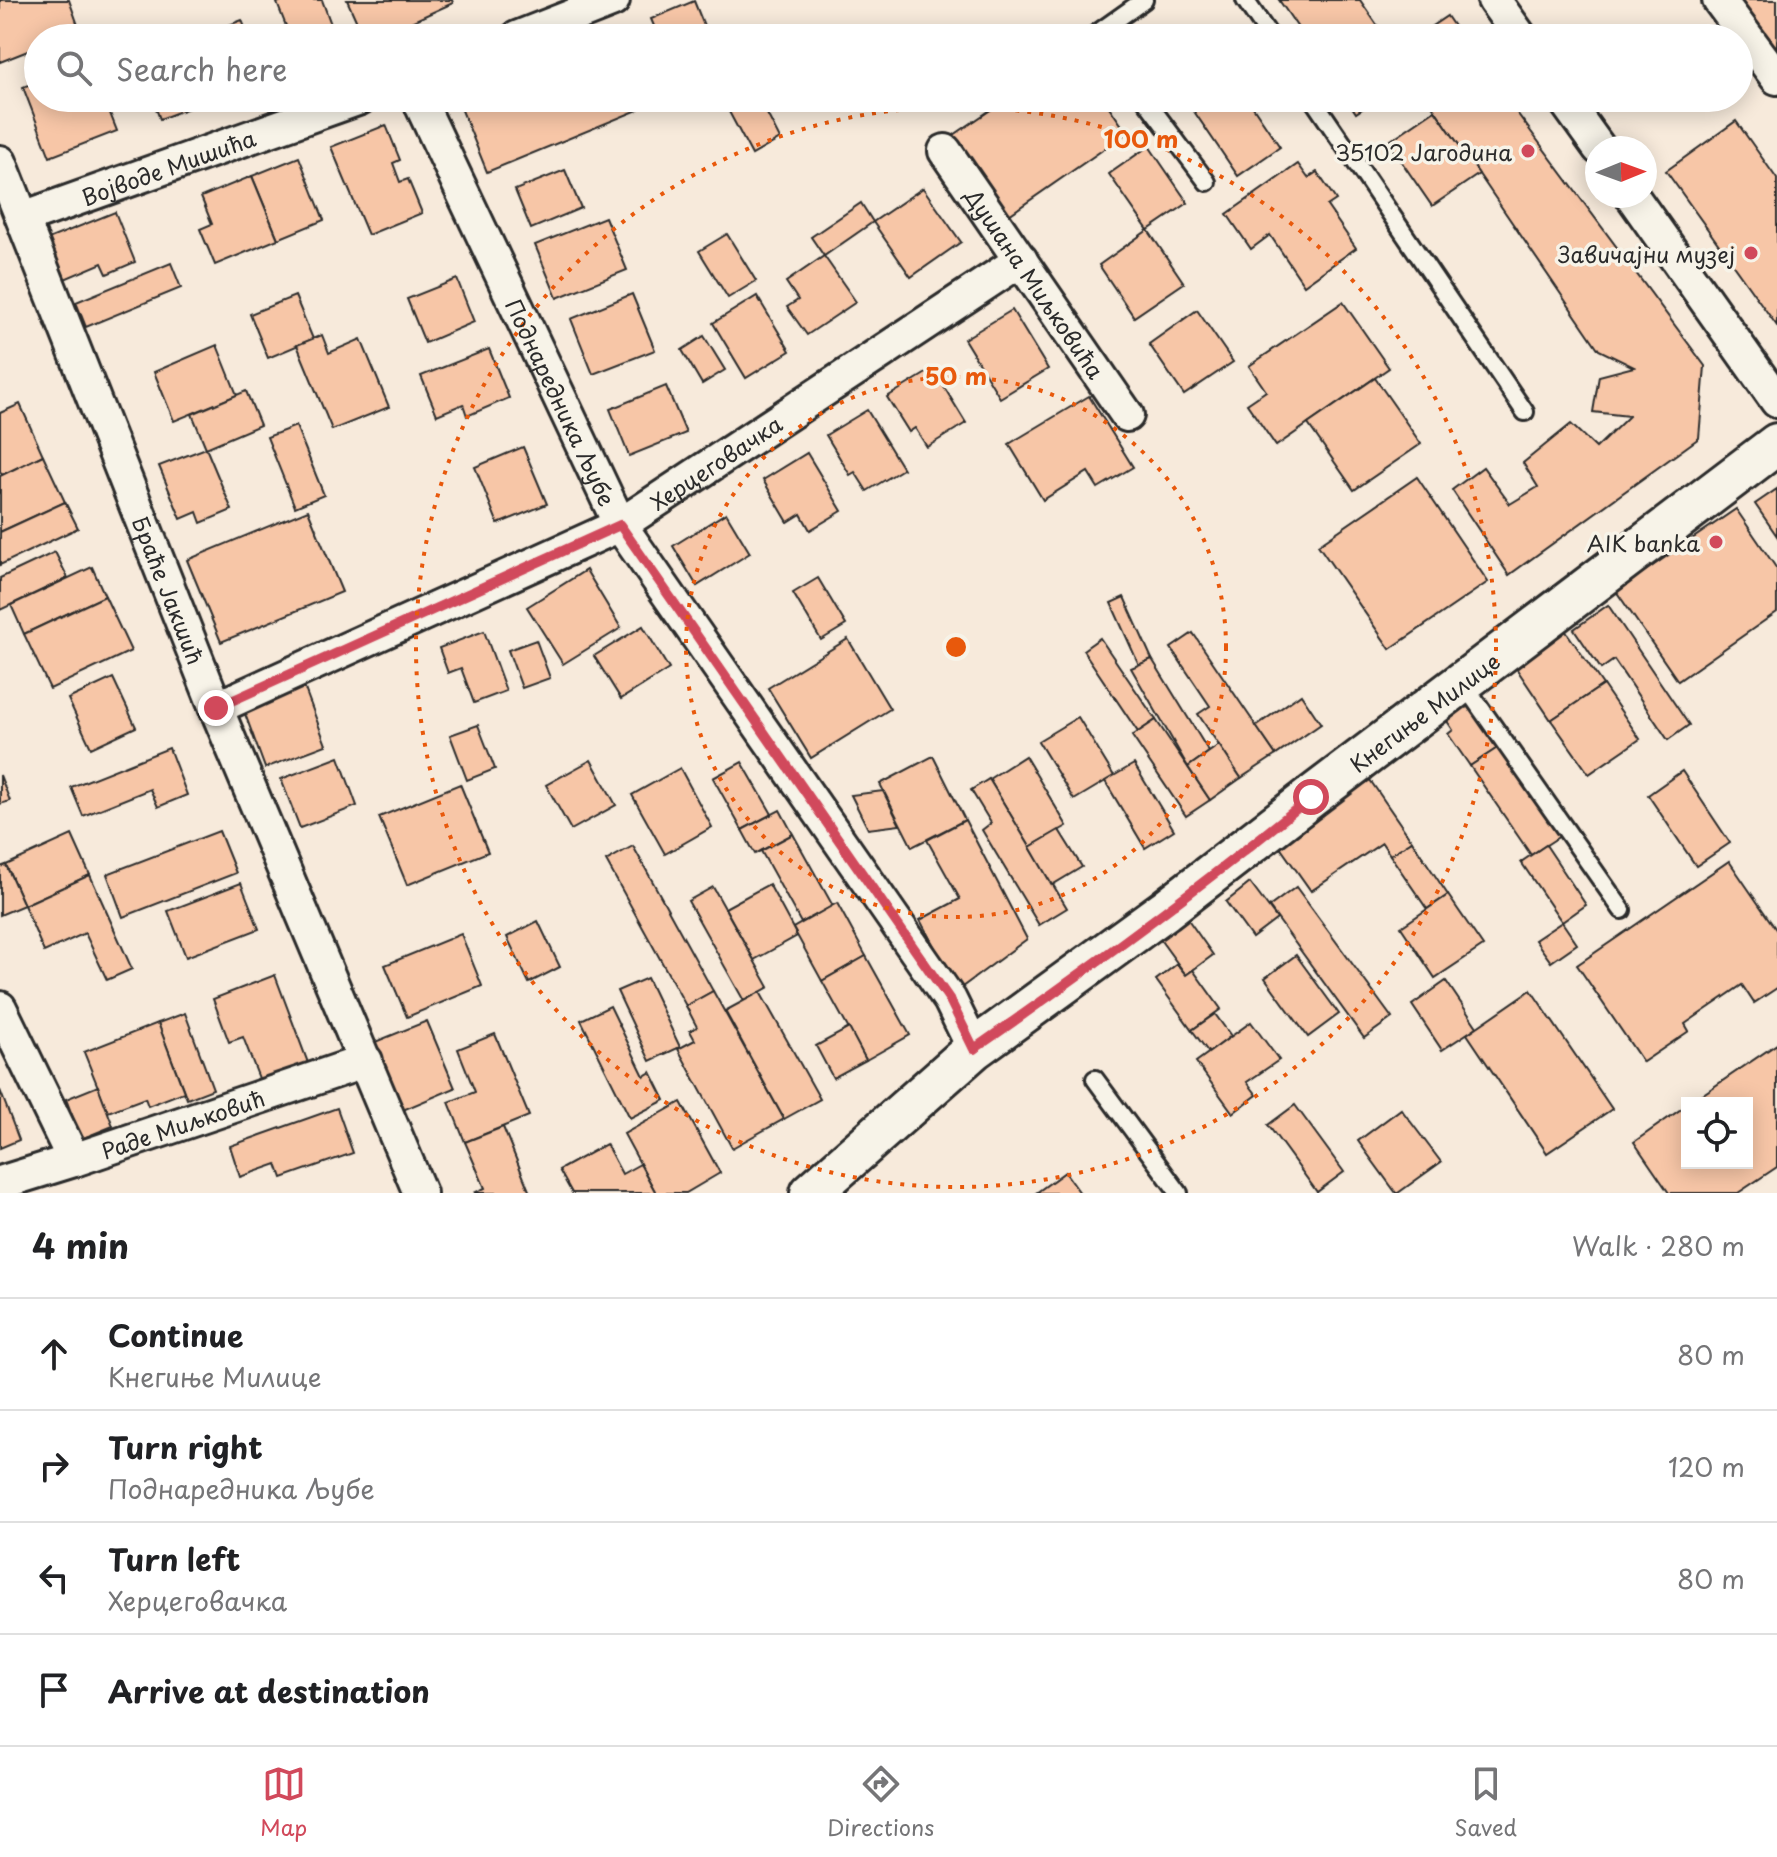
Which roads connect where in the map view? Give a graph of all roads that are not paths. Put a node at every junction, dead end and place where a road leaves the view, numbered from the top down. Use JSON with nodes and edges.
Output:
{"nodes":[{"id":1,"x":613,"y":0,"type":"edge"},
{"id":2,"x":1144,"y":0,"type":"edge"},
{"id":3,"x":1245,"y":0,"type":"edge"},
{"id":4,"x":1494,"y":0,"type":"edge"},
{"id":5,"x":1719,"y":0,"type":"edge"},
{"id":6,"x":552,"y":24,"type":"edge"},
{"id":7,"x":1110,"y":24,"type":"edge"},
{"id":8,"x":1261,"y":24,"type":"edge"},
{"id":9,"x":1511,"y":24,"type":"edge"},
{"id":10,"x":1737,"y":24,"type":"edge"},
{"id":11,"x":1753,"y":46,"type":"edge"},
{"id":12,"x":1777,"y":78,"type":"edge"},
{"id":13,"x":321,"y":112,"type":"edge"},
{"id":14,"x":425,"y":112,"type":"edge"},
{"id":15,"x":1154,"y":112,"type":"edge"},
{"id":16,"x":1321,"y":112,"type":"edge"},
{"id":17,"x":1573,"y":112,"type":"edge"},
{"id":18,"x":1590,"y":136,"type":"edge"},
{"id":19,"x":945,"y":151,"type":"dead end"},
{"id":20,"x":0,"y":162,"type":"edge"},
{"id":21,"x":1207,"y":182,"type":"dead end"},
{"id":22,"x":1640,"y":208,"type":"edge"},
{"id":23,"x":23,"y":218,"type":"junction"},
{"id":24,"x":1021,"y":260,"type":"junction"},
{"id":25,"x":1777,"y":401,"type":"edge"},
{"id":26,"x":1525,"y":412,"type":"dead end"},
{"id":27,"x":1127,"y":415,"type":"dead end"},
{"id":28,"x":1777,"y":444,"type":"edge"},
{"id":29,"x":620,"y":525,"type":"junction"},
{"id":30,"x":1463,"y":683,"type":"junction"},
{"id":31,"x":216,"y":708,"type":"junction"},
{"id":32,"x":1622,"y":910,"type":"dead end"},
{"id":33,"x":0,"y":1008,"type":"edge"},
{"id":34,"x":974,"y":1049,"type":"junction"},
{"id":35,"x":366,"y":1061,"type":"junction"},
{"id":36,"x":1095,"y":1079,"type":"dead end"},
{"id":37,"x":74,"y":1160,"type":"junction"},
{"id":38,"x":0,"y":1183,"type":"edge"},
{"id":39,"x":420,"y":1193,"type":"edge"},
{"id":40,"x":811,"y":1193,"type":"edge"},
{"id":41,"x":1179,"y":1193,"type":"edge"}],
"edges":[{"from":1,"to":6,"type":"street"},
{"from":2,"to":7,"type":"lane"},
{"from":3,"to":8,"type":"lane"},
{"from":4,"to":9,"type":"street"},
{"from":5,"to":10,"type":"street"},
{"from":11,"to":12,"type":"street"},
{"from":13,"to":23,"type":"street","name":"Војводе Мишића"},
{"from":14,"to":29,"type":"street","name":"Поднаредника Љубе"},
{"from":15,"to":21,"type":"lane"},
{"from":16,"to":26,"type":"lane"},
{"from":17,"to":18,"type":"street"},
{"from":19,"to":24,"type":"street","name":"Душана Миљковића"},
{"from":20,"to":23,"type":"street","name":"Браће Јакшић"},
{"from":22,"to":25,"type":"street"},
{"from":23,"to":31,"type":"street","name":"Браће Јакшић"},
{"from":24,"to":27,"type":"street","name":"Душана Миљковића"},
{"from":24,"to":29,"type":"street","name":"Херцеговачка"},
{"from":28,"to":30,"type":"street","name":"Кнегиње Милице"},
{"from":29,"to":31,"type":"street","name":"Херцеговачка"},
{"from":29,"to":34,"type":"street","name":"Поднаредника Љубе"},
{"from":30,"to":32,"type":"lane"},
{"from":30,"to":34,"type":"street","name":"Кнегиње Милице"},
{"from":31,"to":35,"type":"street","name":"Браће Јакшић"},
{"from":33,"to":37,"type":"street"},
{"from":34,"to":40,"type":"street","name":"Кнегиње Милице"},
{"from":35,"to":37,"type":"street","name":"Раде Миљковић"},
{"from":35,"to":39,"type":"street","name":"Браће Јакшић"},
{"from":36,"to":41,"type":"lane"},
{"from":37,"to":38,"type":"street","name":"Раде Миљковић"}]}
